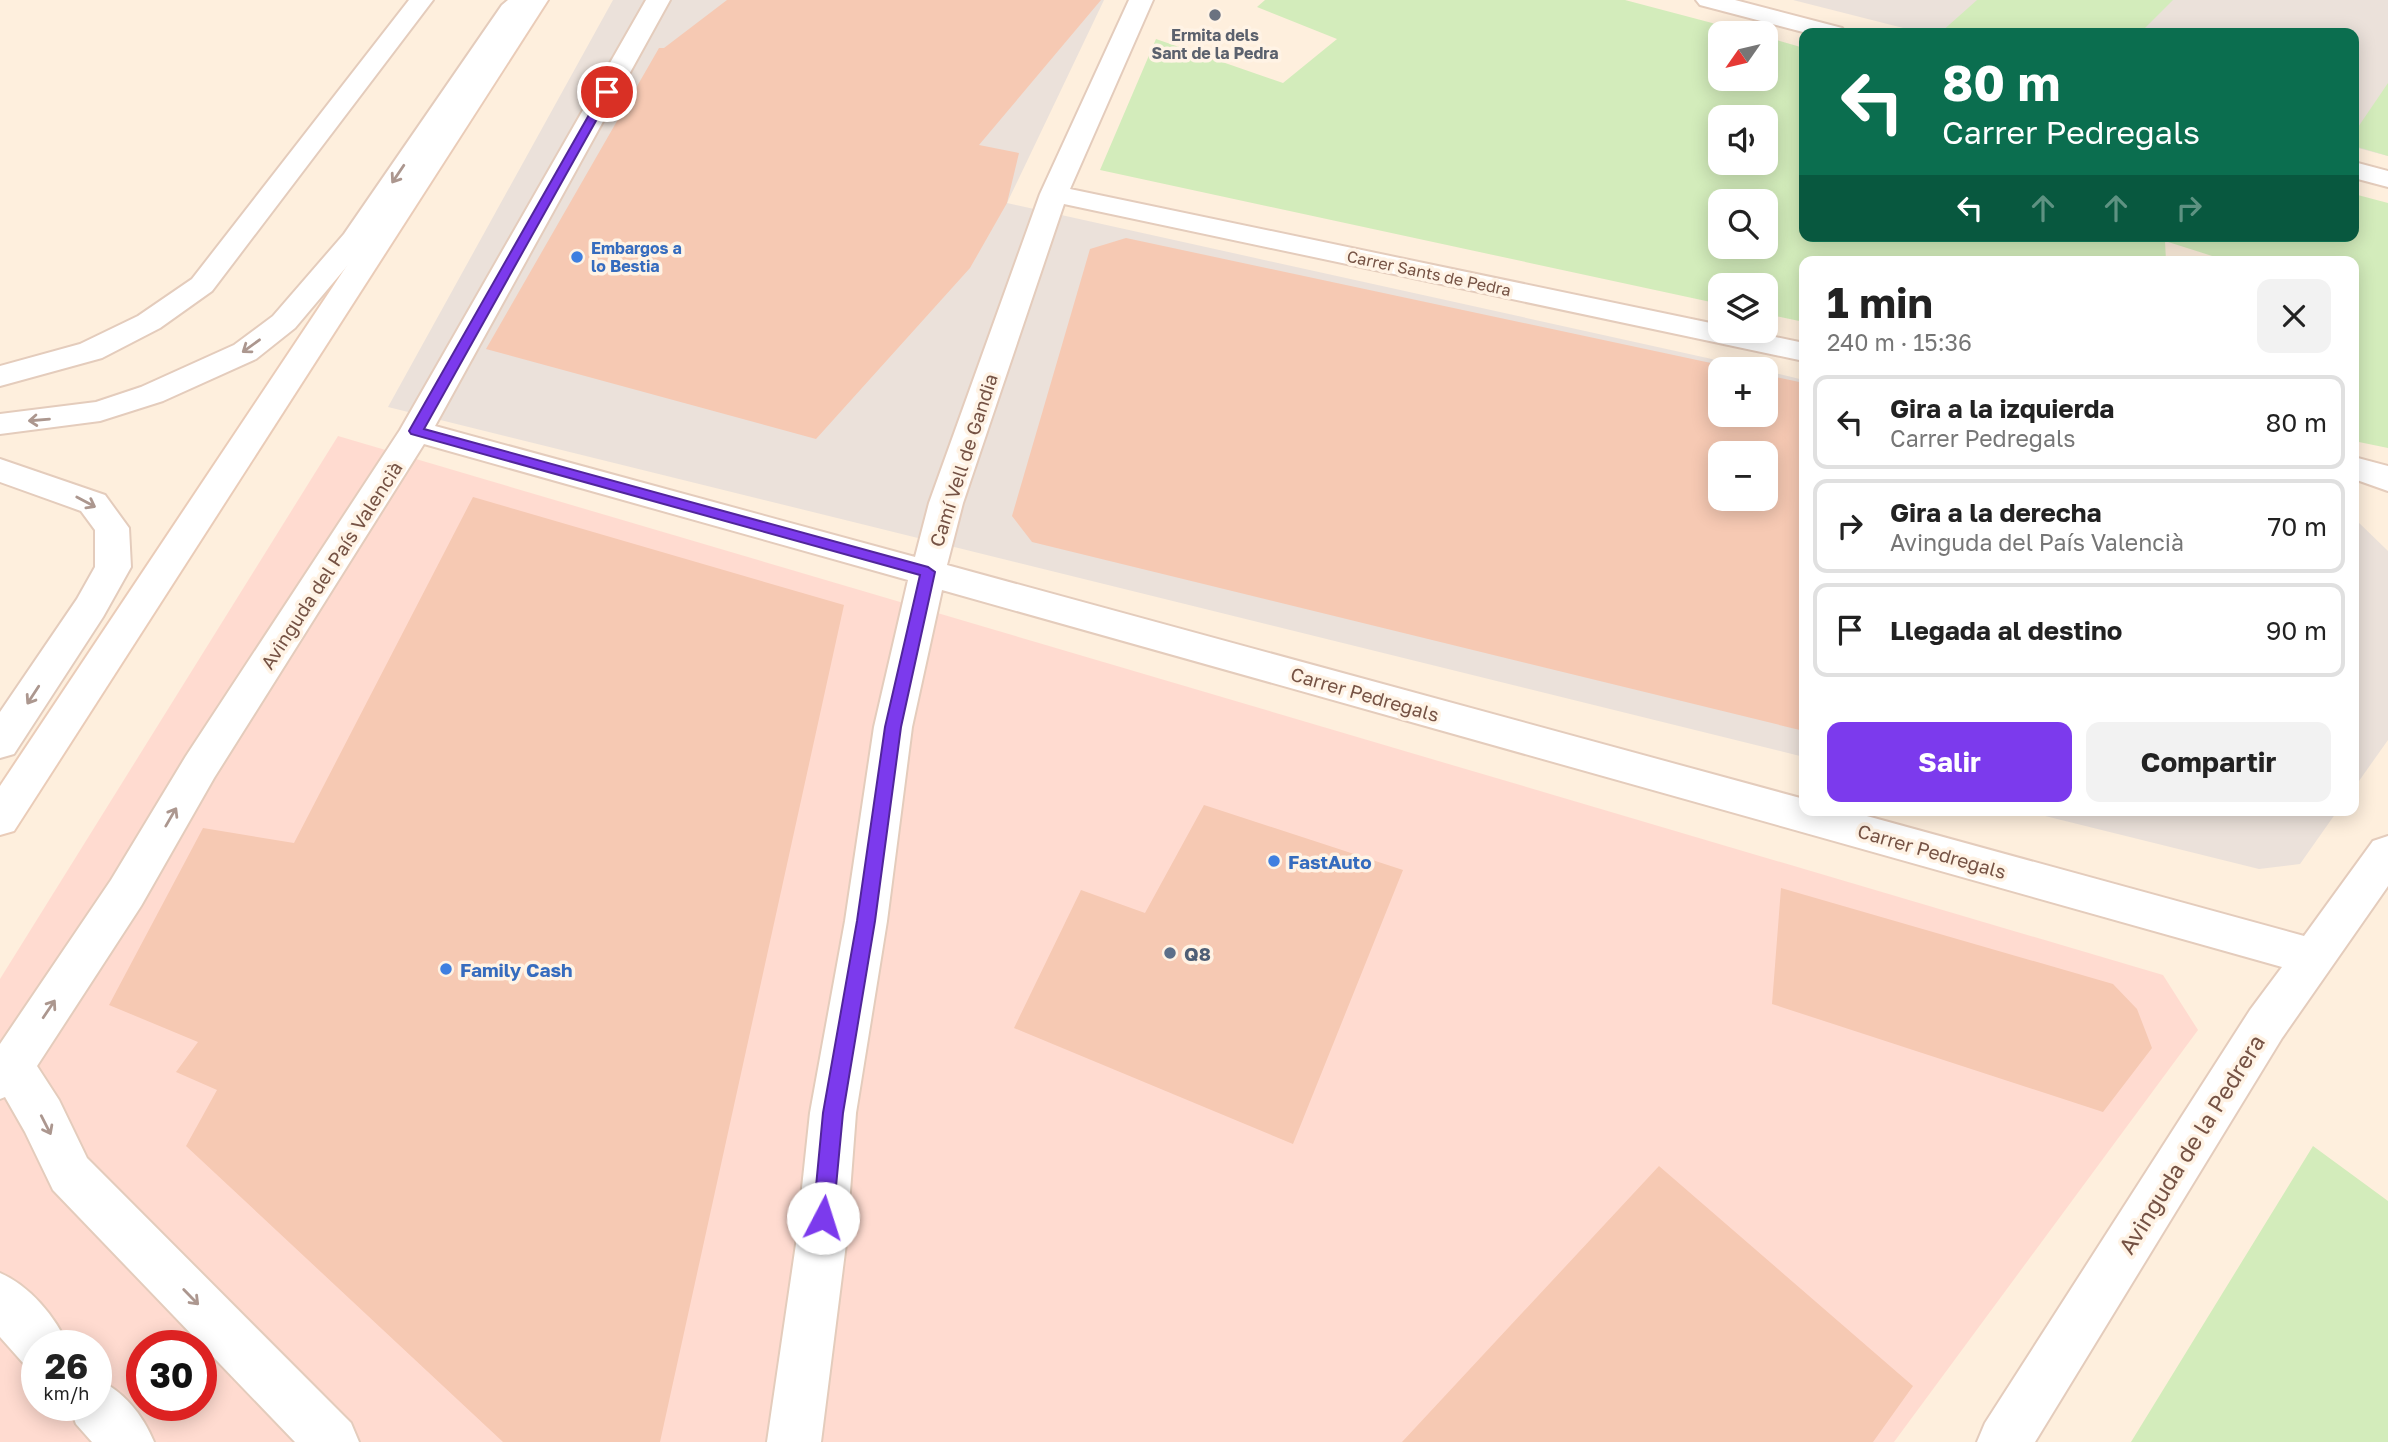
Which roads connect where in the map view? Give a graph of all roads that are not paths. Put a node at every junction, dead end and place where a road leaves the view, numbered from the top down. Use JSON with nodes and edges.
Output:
{"nodes":[{"id":1,"x":421,"y":0,"type":"edge"},
{"id":2,"x":523,"y":0,"type":"edge"},
{"id":3,"x":536,"y":0,"type":"edge"},
{"id":4,"x":658,"y":0,"type":"edge"},
{"id":5,"x":1141,"y":0,"type":"edge"},
{"id":6,"x":1708,"y":0,"type":"edge"},
{"id":7,"x":1815,"y":28,"type":"edge"},
{"id":8,"x":2359,"y":171,"type":"edge"},
{"id":9,"x":2388,"y":179,"type":"edge"},
{"id":10,"x":1054,"y":194,"type":"junction"},
{"id":11,"x":1799,"y":351,"type":"edge"},
{"id":12,"x":0,"y":376,"type":"edge"},
{"id":13,"x":0,"y":424,"type":"edge"},
{"id":14,"x":416,"y":431,"type":"junction"},
{"id":15,"x":2359,"y":469,"type":"edge"},
{"id":16,"x":0,"y":470,"type":"edge"},
{"id":17,"x":2388,"y":480,"type":"edge"},
{"id":18,"x":928,"y":572,"type":"junction"},
{"id":19,"x":0,"y":743,"type":"edge"},
{"id":20,"x":1799,"y":814,"type":"edge"},
{"id":21,"x":1806,"y":816,"type":"edge"},
{"id":22,"x":0,"y":819,"type":"edge"},
{"id":23,"x":2388,"y":853,"type":"edge"},
{"id":24,"x":2314,"y":957,"type":"junction"},
{"id":25,"x":6,"y":1072,"type":"edge"},
{"id":26,"x":0,"y":1298,"type":"edge"},
{"id":27,"x":28,"y":1330,"type":"edge"},
{"id":28,"x":109,"y":1421,"type":"edge"},
{"id":29,"x":127,"y":1442,"type":"edge"},
{"id":30,"x":332,"y":1442,"type":"edge"},
{"id":31,"x":794,"y":1442,"type":"edge"},
{"id":32,"x":2004,"y":1442,"type":"edge"}],
"edges":[{"from":1,"to":12,"type":"street"},
{"from":2,"to":13,"type":"street","one_way":true},
{"from":3,"to":22,"type":"street"},
{"from":4,"to":14,"type":"street","name":"Avinguda del País Valencià"},
{"from":5,"to":10,"type":"street","name":"Camí Vell de Gandia"},
{"from":6,"to":7,"type":"street"},
{"from":8,"to":9,"type":"street"},
{"from":10,"to":11,"type":"street","name":"Carrer Sants de Pedra"},
{"from":10,"to":18,"type":"street","name":"Camí Vell de Gandia"},
{"from":14,"to":18,"type":"street","name":"Carrer Pedregals"},
{"from":25,"to":14,"type":"street","name":"Avinguda del País Valencià","one_way":true},
{"from":15,"to":17,"type":"street"},
{"from":16,"to":19,"type":"street","one_way":true},
{"from":18,"to":20,"type":"street","name":"Carrer Pedregals"},
{"from":18,"to":31,"type":"street","name":"Camí Vell de Gandia"},
{"from":21,"to":24,"type":"street","name":"Carrer Pedregals"},
{"from":23,"to":24,"type":"street","name":"Avinguda de la Pedrera"},
{"from":24,"to":32,"type":"street","name":"Avinguda de la Pedrera"},
{"from":25,"to":30,"type":"street","one_way":true},
{"from":26,"to":27,"type":"street"},
{"from":28,"to":29,"type":"street"}]}
